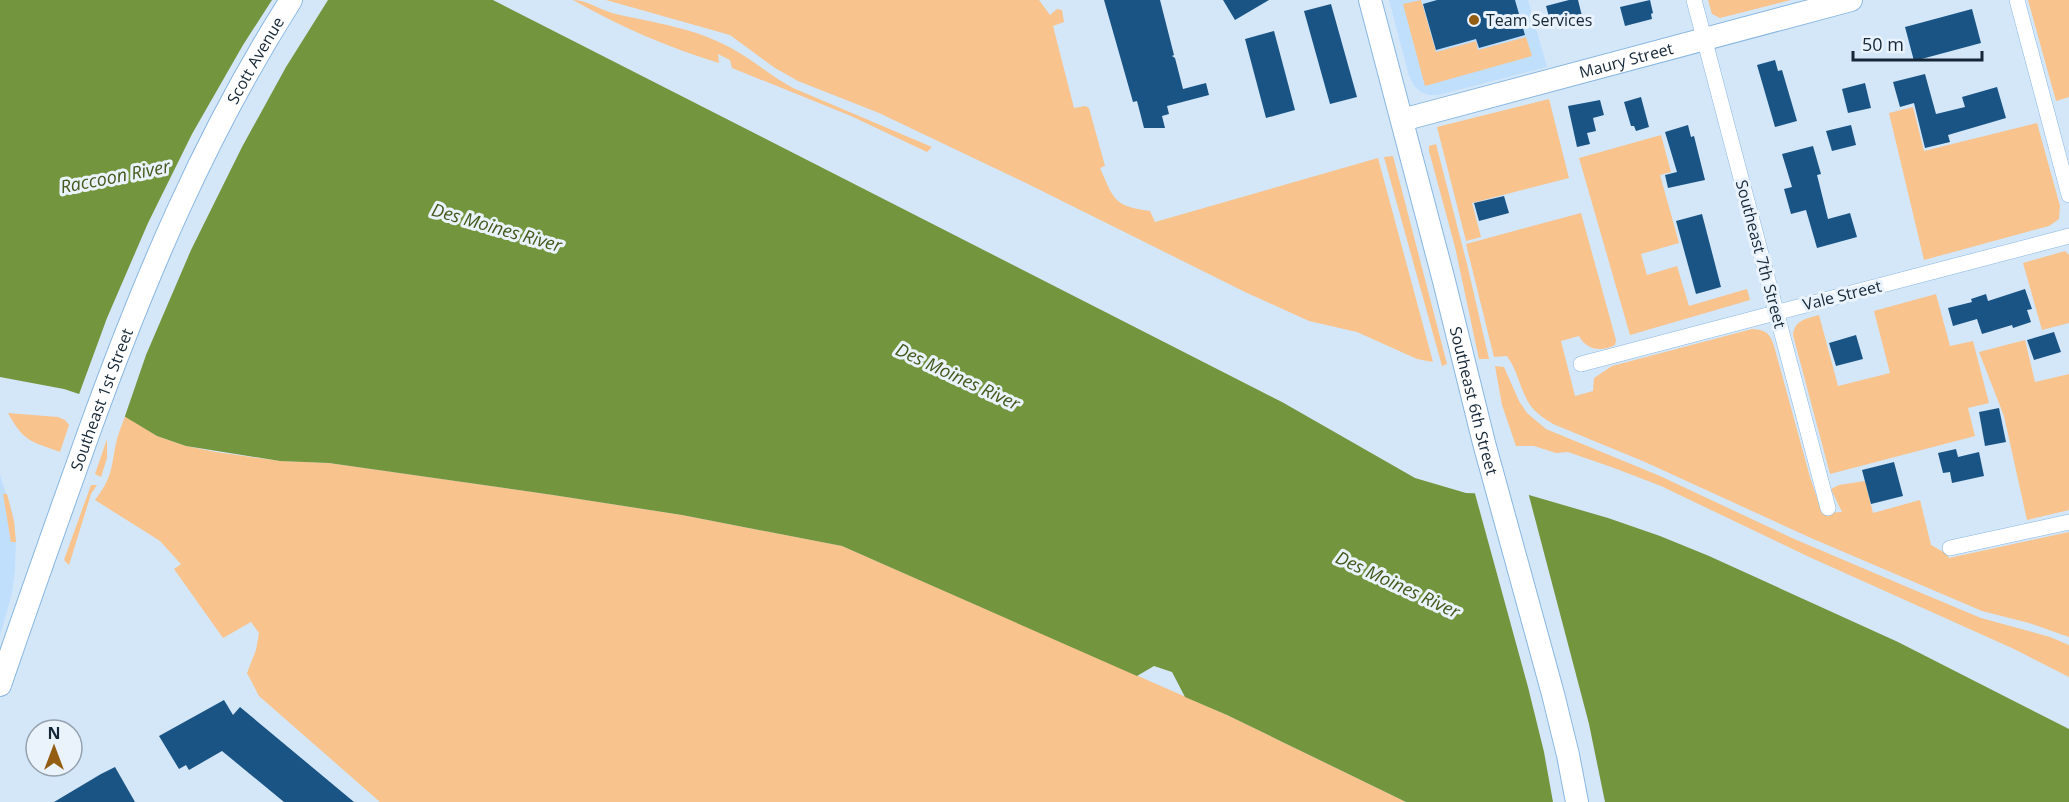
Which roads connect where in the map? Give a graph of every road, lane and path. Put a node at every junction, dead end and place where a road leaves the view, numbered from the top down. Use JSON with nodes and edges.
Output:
{"nodes":[{"id":1,"x":291,"y":0,"type":"edge"},
{"id":2,"x":1370,"y":0,"type":"edge"},
{"id":3,"x":1694,"y":0,"type":"edge"},
{"id":4,"x":1851,"y":0,"type":"edge"},
{"id":5,"x":2017,"y":0,"type":"edge"},
{"id":6,"x":1705,"y":39,"type":"junction"},
{"id":7,"x":1402,"y":120,"type":"junction"},
{"id":8,"x":220,"y":121,"type":"joint"},
{"id":9,"x":2069,"y":195,"type":"edge"},
{"id":10,"x":2069,"y":236,"type":"edge"},
{"id":11,"x":1776,"y":312,"type":"junction"},
{"id":12,"x":1581,"y":364,"type":"dead end"},
{"id":13,"x":1828,"y":508,"type":"dead end"},
{"id":14,"x":2069,"y":522,"type":"edge"},
{"id":15,"x":1950,"y":548,"type":"dead end"},
{"id":16,"x":0,"y":685,"type":"edge"},
{"id":17,"x":1577,"y":802,"type":"edge"}],
"edges":[{"from":1,"to":8,"type":"main road","name":"Scott Avenue"},
{"from":2,"to":7,"type":"main road","name":"Southeast 6th Street"},
{"from":3,"to":6,"type":"street","name":"Southeast 7th Street"},
{"from":4,"to":6,"type":"main road","name":"Maury Street"},
{"from":5,"to":9,"type":"street"},
{"from":6,"to":7,"type":"main road","name":"Maury Street"},
{"from":6,"to":11,"type":"street","name":"Southeast 7th Street"},
{"from":7,"to":17,"type":"main road","name":"Southeast 6th Street"},
{"from":8,"to":16,"type":"main road","name":"Southeast 1st Street"},
{"from":10,"to":11,"type":"street","name":"Vale Street"},
{"from":11,"to":12,"type":"street","name":"Vale Street"},
{"from":11,"to":13,"type":"street","name":"Southeast 7th Street"},
{"from":14,"to":15,"type":"street"}]}
